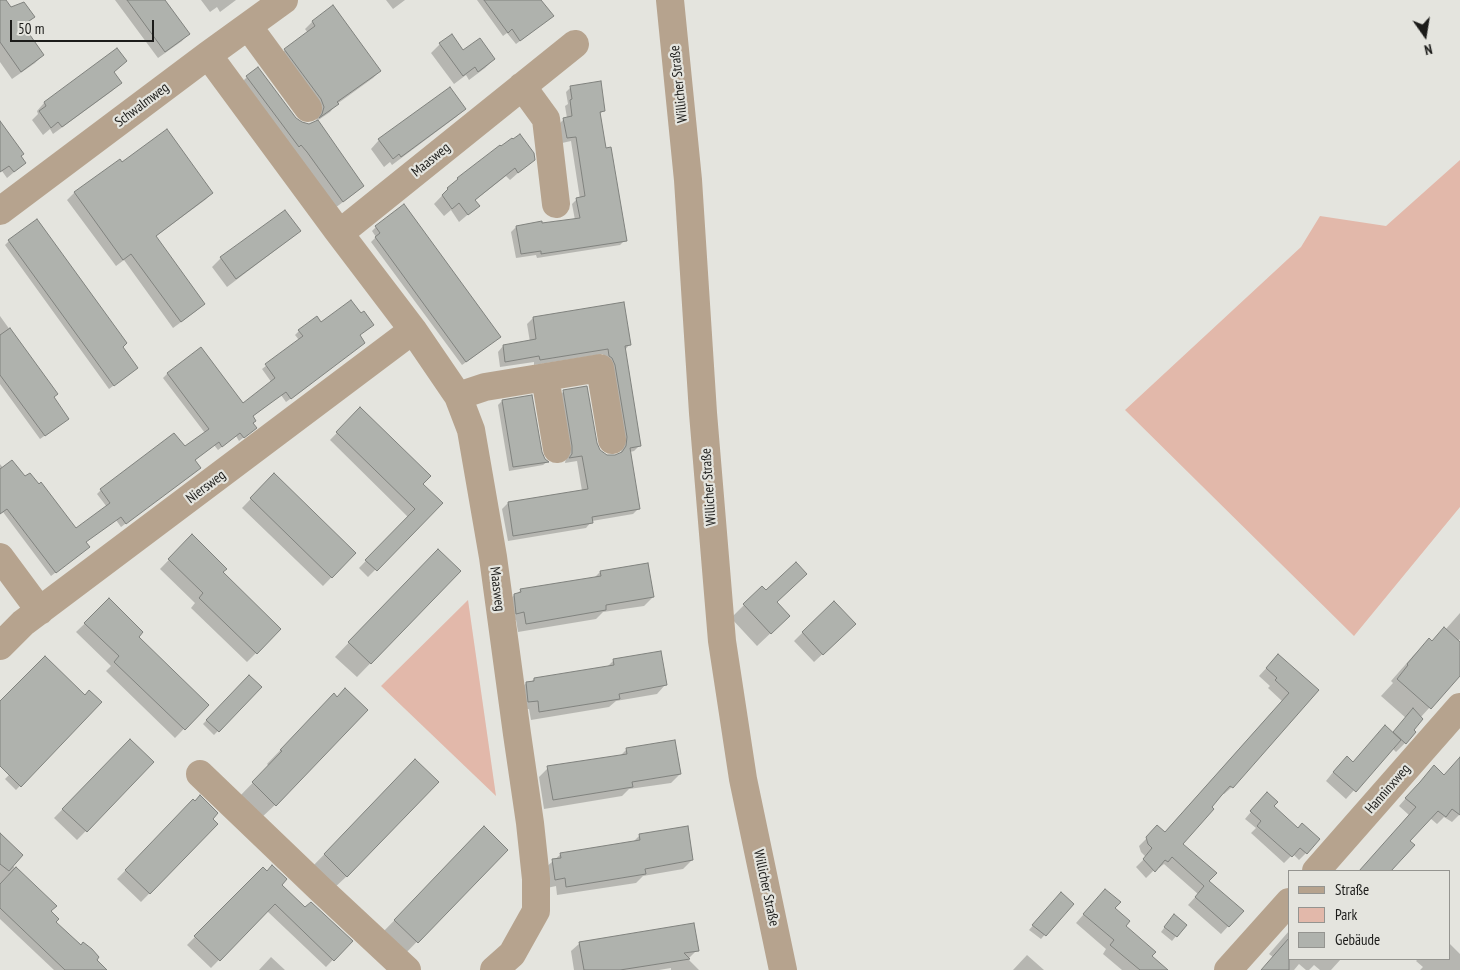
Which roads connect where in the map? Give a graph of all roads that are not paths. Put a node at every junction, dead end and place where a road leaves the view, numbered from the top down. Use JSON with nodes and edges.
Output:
{"nodes":[{"id":1,"x":284,"y":0,"type":"edge"},
{"id":2,"x":670,"y":0,"type":"edge"},
{"id":3,"x":248,"y":26,"type":"junction"},
{"id":4,"x":575,"y":44,"type":"dead end"},
{"id":5,"x":208,"y":55,"type":"junction"},
{"id":6,"x":522,"y":86,"type":"junction"},
{"id":7,"x":308,"y":108,"type":"dead end"},
{"id":8,"x":556,"y":204,"type":"dead end"},
{"id":9,"x":0,"y":211,"type":"edge"},
{"id":10,"x":340,"y":233,"type":"junction"},
{"id":11,"x":413,"y":330,"type":"junction"},
{"id":12,"x":545,"y":377,"type":"junction"},
{"id":13,"x":458,"y":396,"type":"junction"},
{"id":14,"x":612,"y":440,"type":"dead end"},
{"id":15,"x":557,"y":449,"type":"dead end"},
{"id":16,"x":0,"y":557,"type":"edge"},
{"id":17,"x":40,"y":611,"type":"junction"},
{"id":18,"x":0,"y":646,"type":"edge"},
{"id":19,"x":1460,"y":707,"type":"edge"},
{"id":20,"x":200,"y":774,"type":"dead end"},
{"id":21,"x":1317,"y":870,"type":"edge"},
{"id":22,"x":1288,"y":903,"type":"edge"},
{"id":23,"x":407,"y":970,"type":"edge"},
{"id":24,"x":494,"y":970,"type":"edge"},
{"id":25,"x":783,"y":970,"type":"edge"},
{"id":26,"x":1228,"y":970,"type":"edge"}],
"edges":[{"from":1,"to":3,"type":"street","name":"Schwalmweg"},
{"from":2,"to":25,"type":"street","name":"Willicher Straße"},
{"from":3,"to":5,"type":"street","name":"Schwalmweg"},
{"from":3,"to":7,"type":"street"},
{"from":4,"to":6,"type":"street","name":"Maasweg"},
{"from":5,"to":9,"type":"street","name":"Schwalmweg"},
{"from":5,"to":10,"type":"street","name":"Maasweg"},
{"from":6,"to":8,"type":"street"},
{"from":6,"to":10,"type":"street","name":"Maasweg"},
{"from":10,"to":11,"type":"street","name":"Maasweg"},
{"from":11,"to":13,"type":"street","name":"Maasweg"},
{"from":11,"to":17,"type":"street","name":"Niersweg"},
{"from":12,"to":13,"type":"street"},
{"from":12,"to":14,"type":"street"},
{"from":12,"to":15,"type":"street"},
{"from":13,"to":24,"type":"street","name":"Maasweg"},
{"from":16,"to":17,"type":"street"},
{"from":17,"to":18,"type":"street","name":"Niersweg"},
{"from":19,"to":21,"type":"street","name":"Hanninxweg"},
{"from":20,"to":23,"type":"street"},
{"from":22,"to":26,"type":"street"}]}
